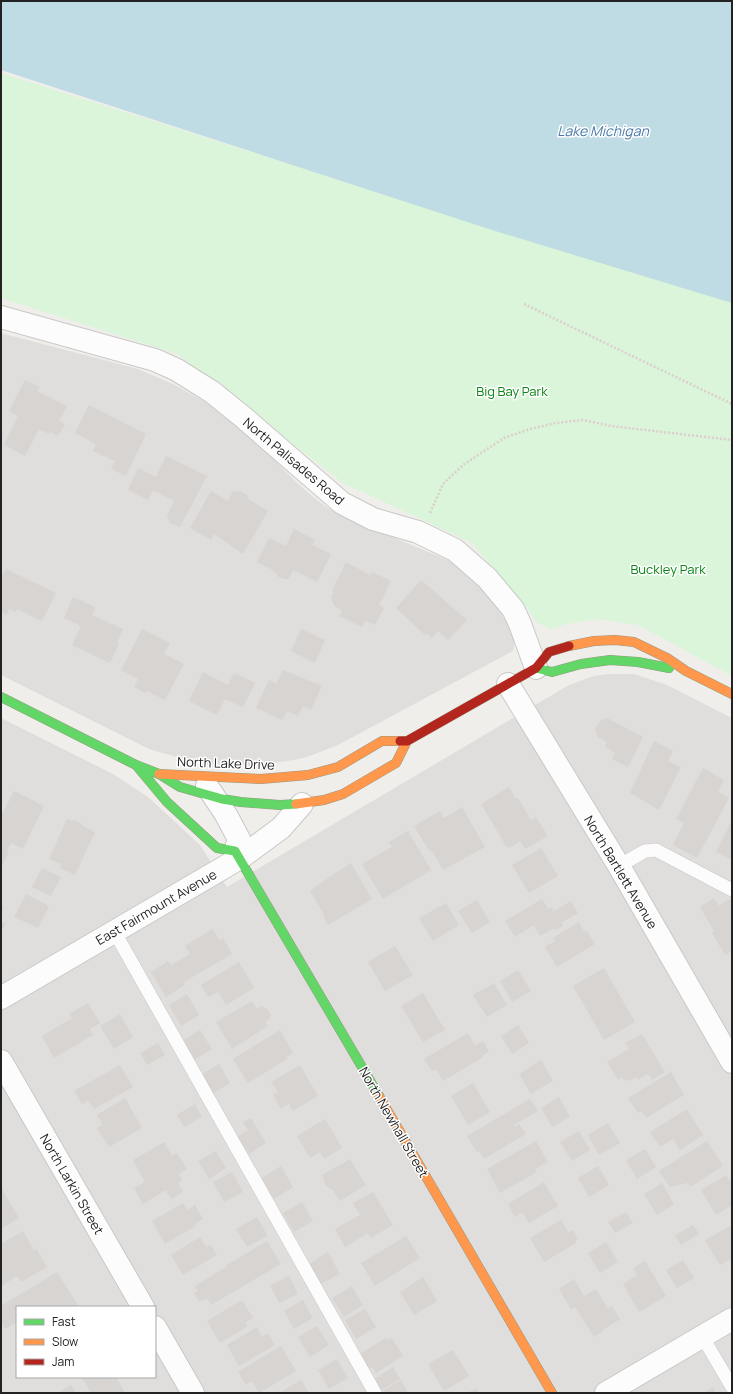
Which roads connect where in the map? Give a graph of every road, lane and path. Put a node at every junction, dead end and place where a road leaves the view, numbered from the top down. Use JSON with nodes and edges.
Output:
{"nodes":[{"id":1,"x":524,"y":304,"type":"dead end"},
{"id":2,"x":1,"y":318,"type":"edge"},
{"id":3,"x":732,"y":404,"type":"edge"},
{"id":4,"x":732,"y":440,"type":"edge"},
{"id":5,"x":418,"y":532,"type":"junction"},
{"id":6,"x":536,"y":668,"type":"junction"},
{"id":7,"x":686,"y":671,"type":"junction"},
{"id":8,"x":508,"y":684,"type":"junction"},
{"id":9,"x":732,"y":694,"type":"edge"},
{"id":10,"x":1,"y":696,"type":"edge"},
{"id":11,"x":407,"y":741,"type":"junction"},
{"id":12,"x":136,"y":765,"type":"junction"},
{"id":13,"x":338,"y":767,"type":"junction"},
{"id":14,"x":160,"y":774,"type":"junction"},
{"id":15,"x":198,"y":776,"type":"junction"},
{"id":16,"x":324,"y":782,"type":"dead end"},
{"id":17,"x":214,"y":796,"type":"junction"},
{"id":18,"x":308,"y":798,"type":"junction"},
{"id":19,"x":237,"y":854,"type":"junction"},
{"id":20,"x":619,"y":866,"type":"junction"},
{"id":21,"x":732,"y":890,"type":"edge"},
{"id":22,"x":114,"y":931,"type":"junction"},
{"id":23,"x":1,"y":998,"type":"edge"},
{"id":24,"x":1,"y":1061,"type":"edge"},
{"id":25,"x":732,"y":1062,"type":"edge"},
{"id":26,"x":142,"y":1306,"type":"edge"},
{"id":27,"x":732,"y":1319,"type":"edge"},
{"id":28,"x":156,"y":1329,"type":"edge"},
{"id":29,"x":702,"y":1336,"type":"junction"},
{"id":30,"x":732,"y":1387,"type":"edge"},
{"id":31,"x":193,"y":1393,"type":"edge"},
{"id":32,"x":375,"y":1393,"type":"edge"},
{"id":33,"x":552,"y":1393,"type":"edge"},
{"id":34,"x":606,"y":1393,"type":"edge"}],
"edges":[{"from":1,"to":3,"type":"path"},
{"from":2,"to":5,"type":"street","name":"North Palisades Road"},
{"from":4,"to":5,"type":"path"},
{"from":5,"to":6,"type":"street","name":"North Palisades Road"},
{"from":6,"to":7,"type":"main road"},
{"from":6,"to":7,"type":"main road"},
{"from":6,"to":8,"type":"main road"},
{"from":7,"to":9,"type":"main road"},
{"from":8,"to":11,"type":"main road"},
{"from":8,"to":20,"type":"street","name":"North Bartlett Avenue"},
{"from":10,"to":12,"type":"main road","name":"North Lake Drive"},
{"from":11,"to":13,"type":"main road"},
{"from":11,"to":18,"type":"main road","name":"North Lake Drive"},
{"from":12,"to":14,"type":"main road","name":"North Lake Drive"},
{"from":12,"to":19,"type":"main road"},
{"from":13,"to":15,"type":"main road","name":"North Lake Drive"},
{"from":13,"to":16,"type":"main road"},
{"from":14,"to":15,"type":"main road","name":"North Lake Drive"},
{"from":14,"to":17,"type":"main road","name":"North Lake Drive"},
{"from":15,"to":17,"type":"street"},
{"from":17,"to":18,"type":"main road","name":"North Lake Drive"},
{"from":17,"to":19,"type":"street"},
{"from":18,"to":19,"type":"street","name":"East Fairmount Avenue"},
{"from":19,"to":22,"type":"street","name":"East Fairmount Avenue"},
{"from":19,"to":33,"type":"main road","name":"North Newhall Street"},
{"from":20,"to":21,"type":"lane"},
{"from":20,"to":25,"type":"street","name":"North Bartlett Avenue"},
{"from":22,"to":23,"type":"street","name":"East Fairmount Avenue"},
{"from":22,"to":32,"type":"lane"},
{"from":24,"to":26,"type":"street","name":"North Larkin Street"},
{"from":27,"to":29,"type":"street"},
{"from":28,"to":31,"type":"street"},
{"from":29,"to":30,"type":"lane"},
{"from":29,"to":34,"type":"street"}]}
